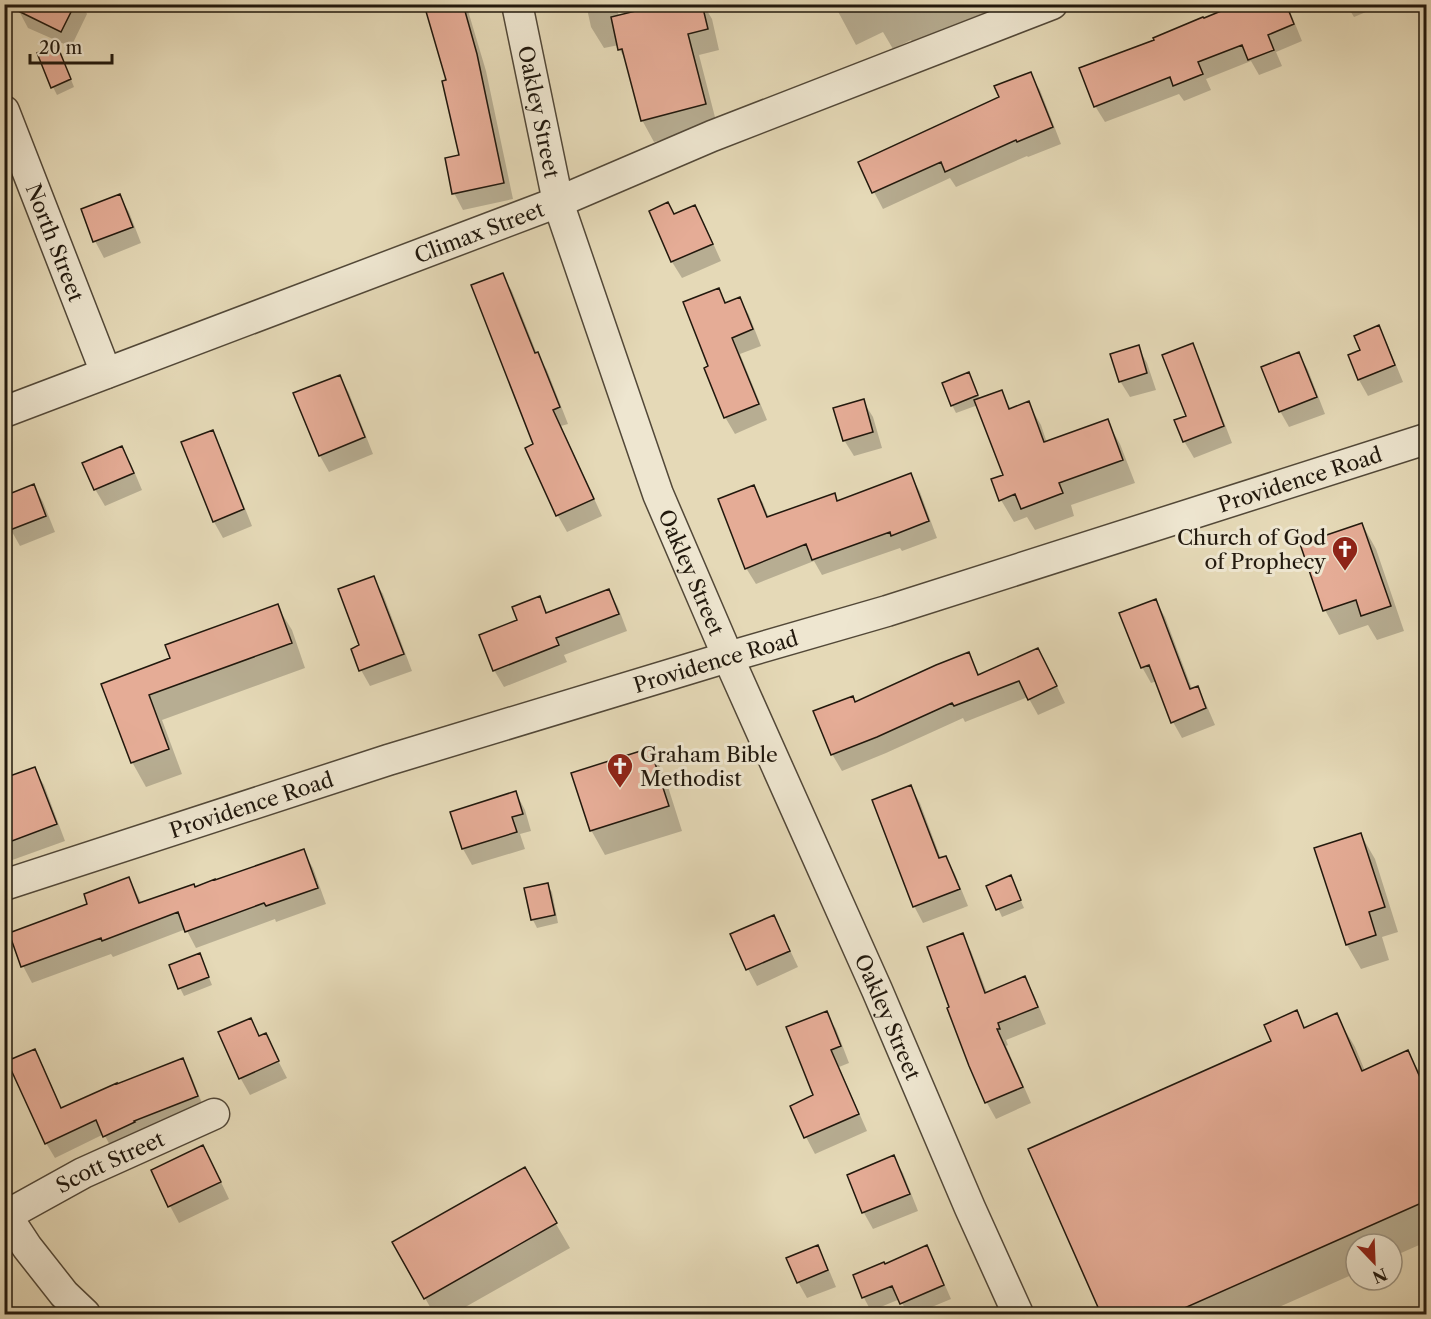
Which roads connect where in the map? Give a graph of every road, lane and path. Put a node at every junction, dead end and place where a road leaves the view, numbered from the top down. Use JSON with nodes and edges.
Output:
{"nodes":[{"id":1,"x":517,"y":4,"type":"edge"},
{"id":2,"x":1052,"y":4,"type":"edge"},
{"id":3,"x":4,"y":111,"type":"edge"},
{"id":4,"x":558,"y":202,"type":"junction"},
{"id":5,"x":106,"y":374,"type":"junction"},
{"id":6,"x":4,"y":412,"type":"edge"},
{"id":7,"x":1426,"y":439,"type":"edge"},
{"id":8,"x":728,"y":657,"type":"junction"},
{"id":9,"x":4,"y":885,"type":"edge"},
{"id":10,"x":214,"y":1114,"type":"dead end"},
{"id":11,"x":5,"y":1214,"type":"edge"},
{"id":12,"x":85,"y":1314,"type":"edge"},
{"id":13,"x":1018,"y":1314,"type":"edge"}],
"edges":[{"from":1,"to":4,"type":"street","name":"Oakley Street"},
{"from":2,"to":4,"type":"street","name":"Climax Street"},
{"from":3,"to":5,"type":"street","name":"North Street"},
{"from":4,"to":5,"type":"street","name":"Climax Street"},
{"from":4,"to":8,"type":"street","name":"Oakley Street"},
{"from":5,"to":6,"type":"street","name":"Climax Street"},
{"from":7,"to":8,"type":"street","name":"Providence Road"},
{"from":8,"to":9,"type":"street","name":"Providence Road"},
{"from":8,"to":13,"type":"street","name":"Oakley Street"},
{"from":10,"to":11,"type":"street","name":"Scott Street"},
{"from":11,"to":12,"type":"street"}]}
